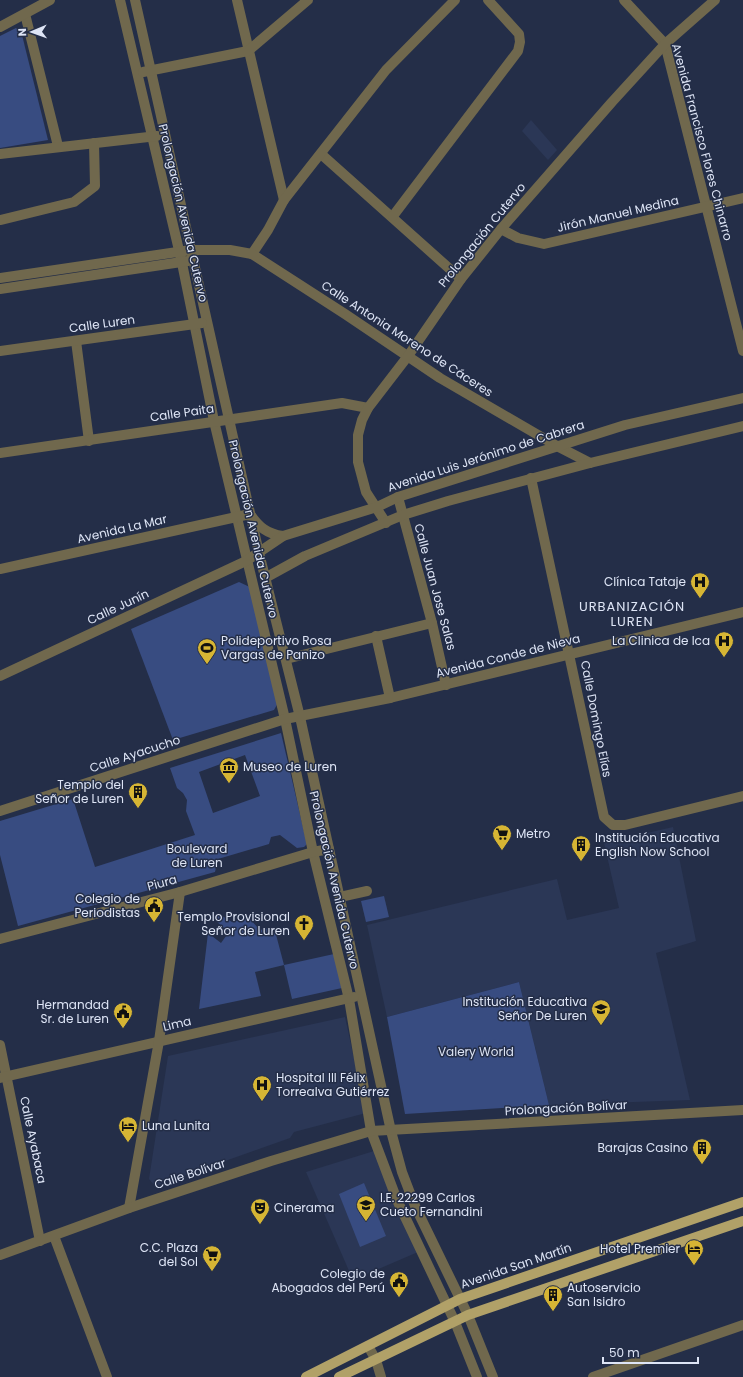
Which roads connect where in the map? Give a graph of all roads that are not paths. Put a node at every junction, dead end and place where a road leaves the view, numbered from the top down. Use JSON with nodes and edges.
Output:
{"nodes":[{"id":1,"x":50,"y":0,"type":"edge"},
{"id":2,"x":120,"y":0,"type":"edge"},
{"id":3,"x":136,"y":0,"type":"edge"},
{"id":4,"x":237,"y":0,"type":"edge"},
{"id":5,"x":308,"y":0,"type":"edge"},
{"id":6,"x":455,"y":0,"type":"edge"},
{"id":7,"x":488,"y":0,"type":"edge"},
{"id":8,"x":624,"y":0,"type":"edge"},
{"id":9,"x":715,"y":0,"type":"edge"},
{"id":10,"x":25,"y":14,"type":"junction"},
{"id":11,"x":0,"y":27,"type":"edge"},
{"id":12,"x":665,"y":44,"type":"junction"},
{"id":13,"x":248,"y":51,"type":"junction"},
{"id":14,"x":150,"y":71,"type":"junction"},
{"id":15,"x":137,"y":74,"type":"junction"},
{"id":16,"x":165,"y":134,"type":"junction"},
{"id":17,"x":152,"y":137,"type":"junction"},
{"id":18,"x":94,"y":143,"type":"junction"},
{"id":19,"x":58,"y":146,"type":"junction"},
{"id":20,"x":0,"y":154,"type":"edge"},
{"id":21,"x":321,"y":154,"type":"junction"},
{"id":22,"x":743,"y":198,"type":"edge"},
{"id":23,"x":284,"y":200,"type":"junction"},
{"id":24,"x":706,"y":207,"type":"junction"},
{"id":25,"x":393,"y":216,"type":"junction"},
{"id":26,"x":1,"y":220,"type":"edge"},
{"id":27,"x":501,"y":228,"type":"junction"},
{"id":28,"x":179,"y":253,"type":"junction"},
{"id":29,"x":252,"y":254,"type":"junction"},
{"id":30,"x":192,"y":255,"type":"junction"},
{"id":31,"x":182,"y":263,"type":"junction"},
{"id":32,"x":0,"y":278,"type":"edge"},
{"id":33,"x":461,"y":279,"type":"junction"},
{"id":34,"x":0,"y":289,"type":"edge"},
{"id":35,"x":208,"y":322,"type":"junction"},
{"id":36,"x":195,"y":324,"type":"junction"},
{"id":37,"x":76,"y":341,"type":"junction"},
{"id":38,"x":0,"y":351,"type":"edge"},
{"id":39,"x":743,"y":351,"type":"edge"},
{"id":40,"x":408,"y":356,"type":"junction"},
{"id":41,"x":743,"y":398,"type":"edge"},
{"id":42,"x":368,"y":408,"type":"junction"},
{"id":43,"x":229,"y":420,"type":"junction"},
{"id":44,"x":214,"y":421,"type":"junction"},
{"id":45,"x":743,"y":426,"type":"edge"},
{"id":46,"x":88,"y":440,"type":"junction"},
{"id":47,"x":558,"y":446,"type":"junction"},
{"id":48,"x":0,"y":454,"type":"edge"},
{"id":49,"x":590,"y":463,"type":"junction"},
{"id":50,"x":531,"y":478,"type":"junction"},
{"id":51,"x":398,"y":497,"type":"junction"},
{"id":52,"x":377,"y":507,"type":"junction"},
{"id":53,"x":250,"y":514,"type":"junction"},
{"id":54,"x":403,"y":515,"type":"junction"},
{"id":55,"x":238,"y":516,"type":"junction"},
{"id":56,"x":386,"y":523,"type":"junction"},
{"id":57,"x":282,"y":536,"type":"junction"},
{"id":58,"x":259,"y":553,"type":"junction"},
{"id":59,"x":246,"y":561,"type":"junction"},
{"id":60,"x":0,"y":569,"type":"edge"},
{"id":61,"x":265,"y":578,"type":"junction"},
{"id":62,"x":743,"y":612,"type":"edge"},
{"id":63,"x":432,"y":623,"type":"junction"},
{"id":64,"x":376,"y":636,"type":"junction"},
{"id":65,"x":570,"y":655,"type":"junction"},
{"id":66,"x":286,"y":659,"type":"junction"},
{"id":67,"x":0,"y":676,"type":"edge"},
{"id":68,"x":446,"y":684,"type":"junction"},
{"id":69,"x":390,"y":698,"type":"junction"},
{"id":70,"x":300,"y":717,"type":"junction"},
{"id":71,"x":282,"y":721,"type":"junction"},
{"id":72,"x":743,"y":796,"type":"edge"},
{"id":73,"x":0,"y":811,"type":"edge"},
{"id":74,"x":329,"y":849,"type":"junction"},
{"id":75,"x":313,"y":852,"type":"junction"},
{"id":76,"x":367,"y":891,"type":"dead end"},
{"id":77,"x":180,"y":892,"type":"junction"},
{"id":78,"x":340,"y":897,"type":"junction"},
{"id":79,"x":0,"y":939,"type":"edge"},
{"id":80,"x":360,"y":996,"type":"junction"},
{"id":81,"x":349,"y":998,"type":"junction"},
{"id":82,"x":159,"y":1041,"type":"junction"},
{"id":83,"x":0,"y":1045,"type":"edge"},
{"id":84,"x":3,"y":1077,"type":"edge"},
{"id":85,"x":743,"y":1110,"type":"edge"},
{"id":86,"x":391,"y":1130,"type":"junction"},
{"id":87,"x":371,"y":1131,"type":"junction"},
{"id":88,"x":743,"y":1202,"type":"edge"},
{"id":89,"x":129,"y":1208,"type":"junction"},
{"id":90,"x":743,"y":1221,"type":"edge"},
{"id":91,"x":54,"y":1236,"type":"junction"},
{"id":92,"x":40,"y":1241,"type":"junction"},
{"id":93,"x":0,"y":1255,"type":"edge"},
{"id":94,"x":460,"y":1299,"type":"junction"},
{"id":95,"x":447,"y":1304,"type":"junction"},
{"id":96,"x":468,"y":1315,"type":"junction"},
{"id":97,"x":455,"y":1322,"type":"junction"},
{"id":98,"x":743,"y":1325,"type":"edge"},
{"id":99,"x":368,"y":1346,"type":"junction"},
{"id":100,"x":376,"y":1360,"type":"junction"},
{"id":101,"x":107,"y":1377,"type":"edge"},
{"id":102,"x":306,"y":1377,"type":"edge"},
{"id":103,"x":339,"y":1377,"type":"edge"},
{"id":104,"x":381,"y":1377,"type":"edge"},
{"id":105,"x":477,"y":1377,"type":"edge"},
{"id":106,"x":493,"y":1377,"type":"edge"},
{"id":107,"x":593,"y":1377,"type":"edge"}],
"edges":[{"from":1,"to":10,"type":"street"},
{"from":2,"to":15,"type":"street","name":"Prolongación Avenida Cutervo"},
{"from":3,"to":14,"type":"street","name":"Prolongación Avenida Cutervo"},
{"from":4,"to":13,"type":"street"},
{"from":5,"to":13,"type":"street"},
{"from":6,"to":21,"type":"street"},
{"from":7,"to":25,"type":"street"},
{"from":8,"to":12,"type":"street","name":"Avenida Francisco Flores Chinarro"},
{"from":9,"to":12,"type":"street","name":"Prolongación Cutervo"},
{"from":10,"to":11,"type":"street"},
{"from":10,"to":19,"type":"street"},
{"from":12,"to":24,"type":"street","name":"Avenida Francisco Flores Chinarro"},
{"from":12,"to":27,"type":"street","name":"Prolongación Cutervo"},
{"from":13,"to":14,"type":"street"},
{"from":13,"to":23,"type":"street"},
{"from":14,"to":15,"type":"street"},
{"from":14,"to":16,"type":"street","name":"Prolongación Avenida Cutervo"},
{"from":15,"to":17,"type":"street","name":"Prolongación Avenida Cutervo"},
{"from":16,"to":17,"type":"street"},
{"from":16,"to":30,"type":"street","name":"Prolongación Avenida Cutervo"},
{"from":17,"to":18,"type":"street"},
{"from":17,"to":28,"type":"street","name":"Prolongación Avenida Cutervo"},
{"from":18,"to":19,"type":"street"},
{"from":18,"to":26,"type":"street"},
{"from":19,"to":20,"type":"street"},
{"from":21,"to":23,"type":"street"},
{"from":21,"to":25,"type":"street"},
{"from":22,"to":24,"type":"street","name":"Jirón Manuel Medina"},
{"from":23,"to":29,"type":"street"},
{"from":24,"to":27,"type":"street","name":"Jirón Manuel Medina"},
{"from":24,"to":39,"type":"street","name":"Avenida Francisco Flores Chinarro"},
{"from":25,"to":33,"type":"street"},
{"from":27,"to":33,"type":"street","name":"Prolongación Cutervo"},
{"from":28,"to":30,"type":"street"},
{"from":28,"to":31,"type":"street","name":"Prolongación Avenida Cutervo"},
{"from":28,"to":32,"type":"street"},
{"from":29,"to":30,"type":"street","name":"Calle Antonia Moreno de Cáceres"},
{"from":29,"to":40,"type":"street","name":"Calle Antonia Moreno de Cáceres"},
{"from":30,"to":31,"type":"street"},
{"from":30,"to":35,"type":"street","name":"Prolongación Avenida Cutervo"},
{"from":31,"to":34,"type":"street"},
{"from":31,"to":36,"type":"street","name":"Prolongación Avenida Cutervo"},
{"from":33,"to":40,"type":"street","name":"Prolongación Cutervo"},
{"from":35,"to":36,"type":"street","name":"Calle Luren"},
{"from":35,"to":43,"type":"street","name":"Prolongación Avenida Cutervo"},
{"from":36,"to":37,"type":"street","name":"Calle Luren"},
{"from":36,"to":44,"type":"street","name":"Prolongación Avenida Cutervo"},
{"from":37,"to":38,"type":"street","name":"Calle Luren"},
{"from":37,"to":46,"type":"street"},
{"from":40,"to":42,"type":"street","name":"Prolongación Cutervo"},
{"from":40,"to":47,"type":"street","name":"Calle Antonia Moreno de Cáceres"},
{"from":41,"to":47,"type":"street","name":"Avenida Luis Jerónimo de Cabrera"},
{"from":42,"to":43,"type":"street","name":"Calle Paita"},
{"from":42,"to":52,"type":"street","name":"Prolongación Cutervo"},
{"from":43,"to":44,"type":"street","name":"Calle Paita"},
{"from":43,"to":53,"type":"street","name":"Prolongación Avenida Cutervo"},
{"from":44,"to":46,"type":"street","name":"Calle Paita"},
{"from":44,"to":55,"type":"street","name":"Prolongación Avenida Cutervo"},
{"from":45,"to":49,"type":"street"},
{"from":46,"to":48,"type":"street","name":"Calle Paita"},
{"from":47,"to":49,"type":"street","name":"Calle Antonia Moreno de Cáceres"},
{"from":47,"to":51,"type":"street","name":"Avenida Luis Jerónimo de Cabrera"},
{"from":49,"to":50,"type":"street"},
{"from":50,"to":54,"type":"street"},
{"from":50,"to":65,"type":"street","name":"Calle Domingo Elías"},
{"from":51,"to":52,"type":"street","name":"Avenida Luis Jerónimo de Cabrera"},
{"from":51,"to":54,"type":"street","name":"Calle Juan Jose Salas"},
{"from":52,"to":56,"type":"street","name":"Prolongación Cutervo"},
{"from":52,"to":57,"type":"street","name":"Avenida Luis Jerónimo de Cabrera"},
{"from":53,"to":55,"type":"street","name":"Avenida La Mar"},
{"from":53,"to":57,"type":"street"},
{"from":53,"to":58,"type":"street","name":"Prolongación Avenida Cutervo"},
{"from":54,"to":56,"type":"street"},
{"from":54,"to":63,"type":"street","name":"Calle Juan Jose Salas"},
{"from":55,"to":59,"type":"street","name":"Prolongación Avenida Cutervo"},
{"from":55,"to":60,"type":"street","name":"Avenida La Mar"},
{"from":56,"to":61,"type":"street"},
{"from":57,"to":58,"type":"street","name":"Avenida Luis Jerónimo de Cabrera"},
{"from":58,"to":59,"type":"street","name":"Avenida Luis Jerónimo de Cabrera"},
{"from":58,"to":61,"type":"street","name":"Prolongación Avenida Cutervo"},
{"from":59,"to":67,"type":"street","name":"Calle Junín"},
{"from":59,"to":71,"type":"street","name":"Prolongación Avenida Cutervo"},
{"from":61,"to":66,"type":"street","name":"Prolongación Avenida Cutervo"},
{"from":62,"to":65,"type":"street","name":"Avenida Conde de Nieva"},
{"from":63,"to":64,"type":"street"},
{"from":63,"to":68,"type":"street","name":"Calle Juan Jose Salas"},
{"from":64,"to":66,"type":"street"},
{"from":64,"to":69,"type":"street"},
{"from":65,"to":68,"type":"street","name":"Avenida Conde de Nieva"},
{"from":65,"to":72,"type":"street","name":"Calle Domingo Elías"},
{"from":66,"to":70,"type":"street","name":"Prolongación Avenida Cutervo"},
{"from":68,"to":69,"type":"street","name":"Avenida Conde de Nieva"},
{"from":69,"to":70,"type":"street","name":"Avenida Conde de Nieva"},
{"from":70,"to":71,"type":"street","name":"Avenida Conde de Nieva"},
{"from":70,"to":74,"type":"street","name":"Prolongación Avenida Cutervo"},
{"from":71,"to":73,"type":"street","name":"Calle Ayacucho"},
{"from":71,"to":75,"type":"street","name":"Prolongación Avenida Cutervo"},
{"from":74,"to":75,"type":"street","name":"Piura"},
{"from":74,"to":78,"type":"street","name":"Prolongación Avenida Cutervo"},
{"from":75,"to":77,"type":"street","name":"Piura"},
{"from":75,"to":81,"type":"street","name":"Prolongación Avenida Cutervo"},
{"from":76,"to":78,"type":"street"},
{"from":77,"to":79,"type":"street","name":"Piura"},
{"from":77,"to":82,"type":"street"},
{"from":78,"to":80,"type":"street","name":"Prolongación Avenida Cutervo"},
{"from":80,"to":81,"type":"street","name":"Lima"},
{"from":80,"to":86,"type":"street","name":"Prolongación Avenida Cutervo"},
{"from":81,"to":82,"type":"street","name":"Lima"},
{"from":81,"to":87,"type":"street","name":"Prolongación Avenida Cutervo"},
{"from":82,"to":84,"type":"street","name":"Lima"},
{"from":82,"to":89,"type":"street"},
{"from":83,"to":84,"type":"street","name":"Calle Ayabaca"},
{"from":84,"to":92,"type":"street","name":"Calle Ayabaca"},
{"from":85,"to":86,"type":"street","name":"Prolongación Bolívar"},
{"from":86,"to":87,"type":"street","name":"Calle Bolívar"},
{"from":86,"to":94,"type":"street","name":"Prolongación Avenida Cutervo"},
{"from":87,"to":89,"type":"street","name":"Calle Bolívar"},
{"from":87,"to":95,"type":"street","name":"Prolongación Avenida Cutervo"},
{"from":88,"to":94,"type":"main road","name":"Avenida San Martín"},
{"from":89,"to":91,"type":"street","name":"Calle Bolívar"},
{"from":90,"to":96,"type":"main road"},
{"from":91,"to":92,"type":"street","name":"Calle Bolívar"},
{"from":91,"to":101,"type":"street"},
{"from":92,"to":93,"type":"street","name":"Calle Bolívar"},
{"from":94,"to":95,"type":"main road","name":"Avenida San Martín"},
{"from":94,"to":96,"type":"street","name":"Prolongación Avenida Cutervo"},
{"from":95,"to":97,"type":"street","name":"Prolongación Avenida Cutervo"},
{"from":95,"to":99,"type":"main road","name":"Avenida San Martín"},
{"from":96,"to":97,"type":"main road"},
{"from":96,"to":106,"type":"street","name":"Prolongación Avenida Cutervo"},
{"from":97,"to":100,"type":"main road"},
{"from":97,"to":105,"type":"street","name":"Prolongación Avenida Cutervo"},
{"from":98,"to":107,"type":"street"},
{"from":99,"to":100,"type":"street"},
{"from":99,"to":102,"type":"main road","name":"Avenida San Martín"},
{"from":100,"to":103,"type":"main road"},
{"from":100,"to":104,"type":"street"}]}
